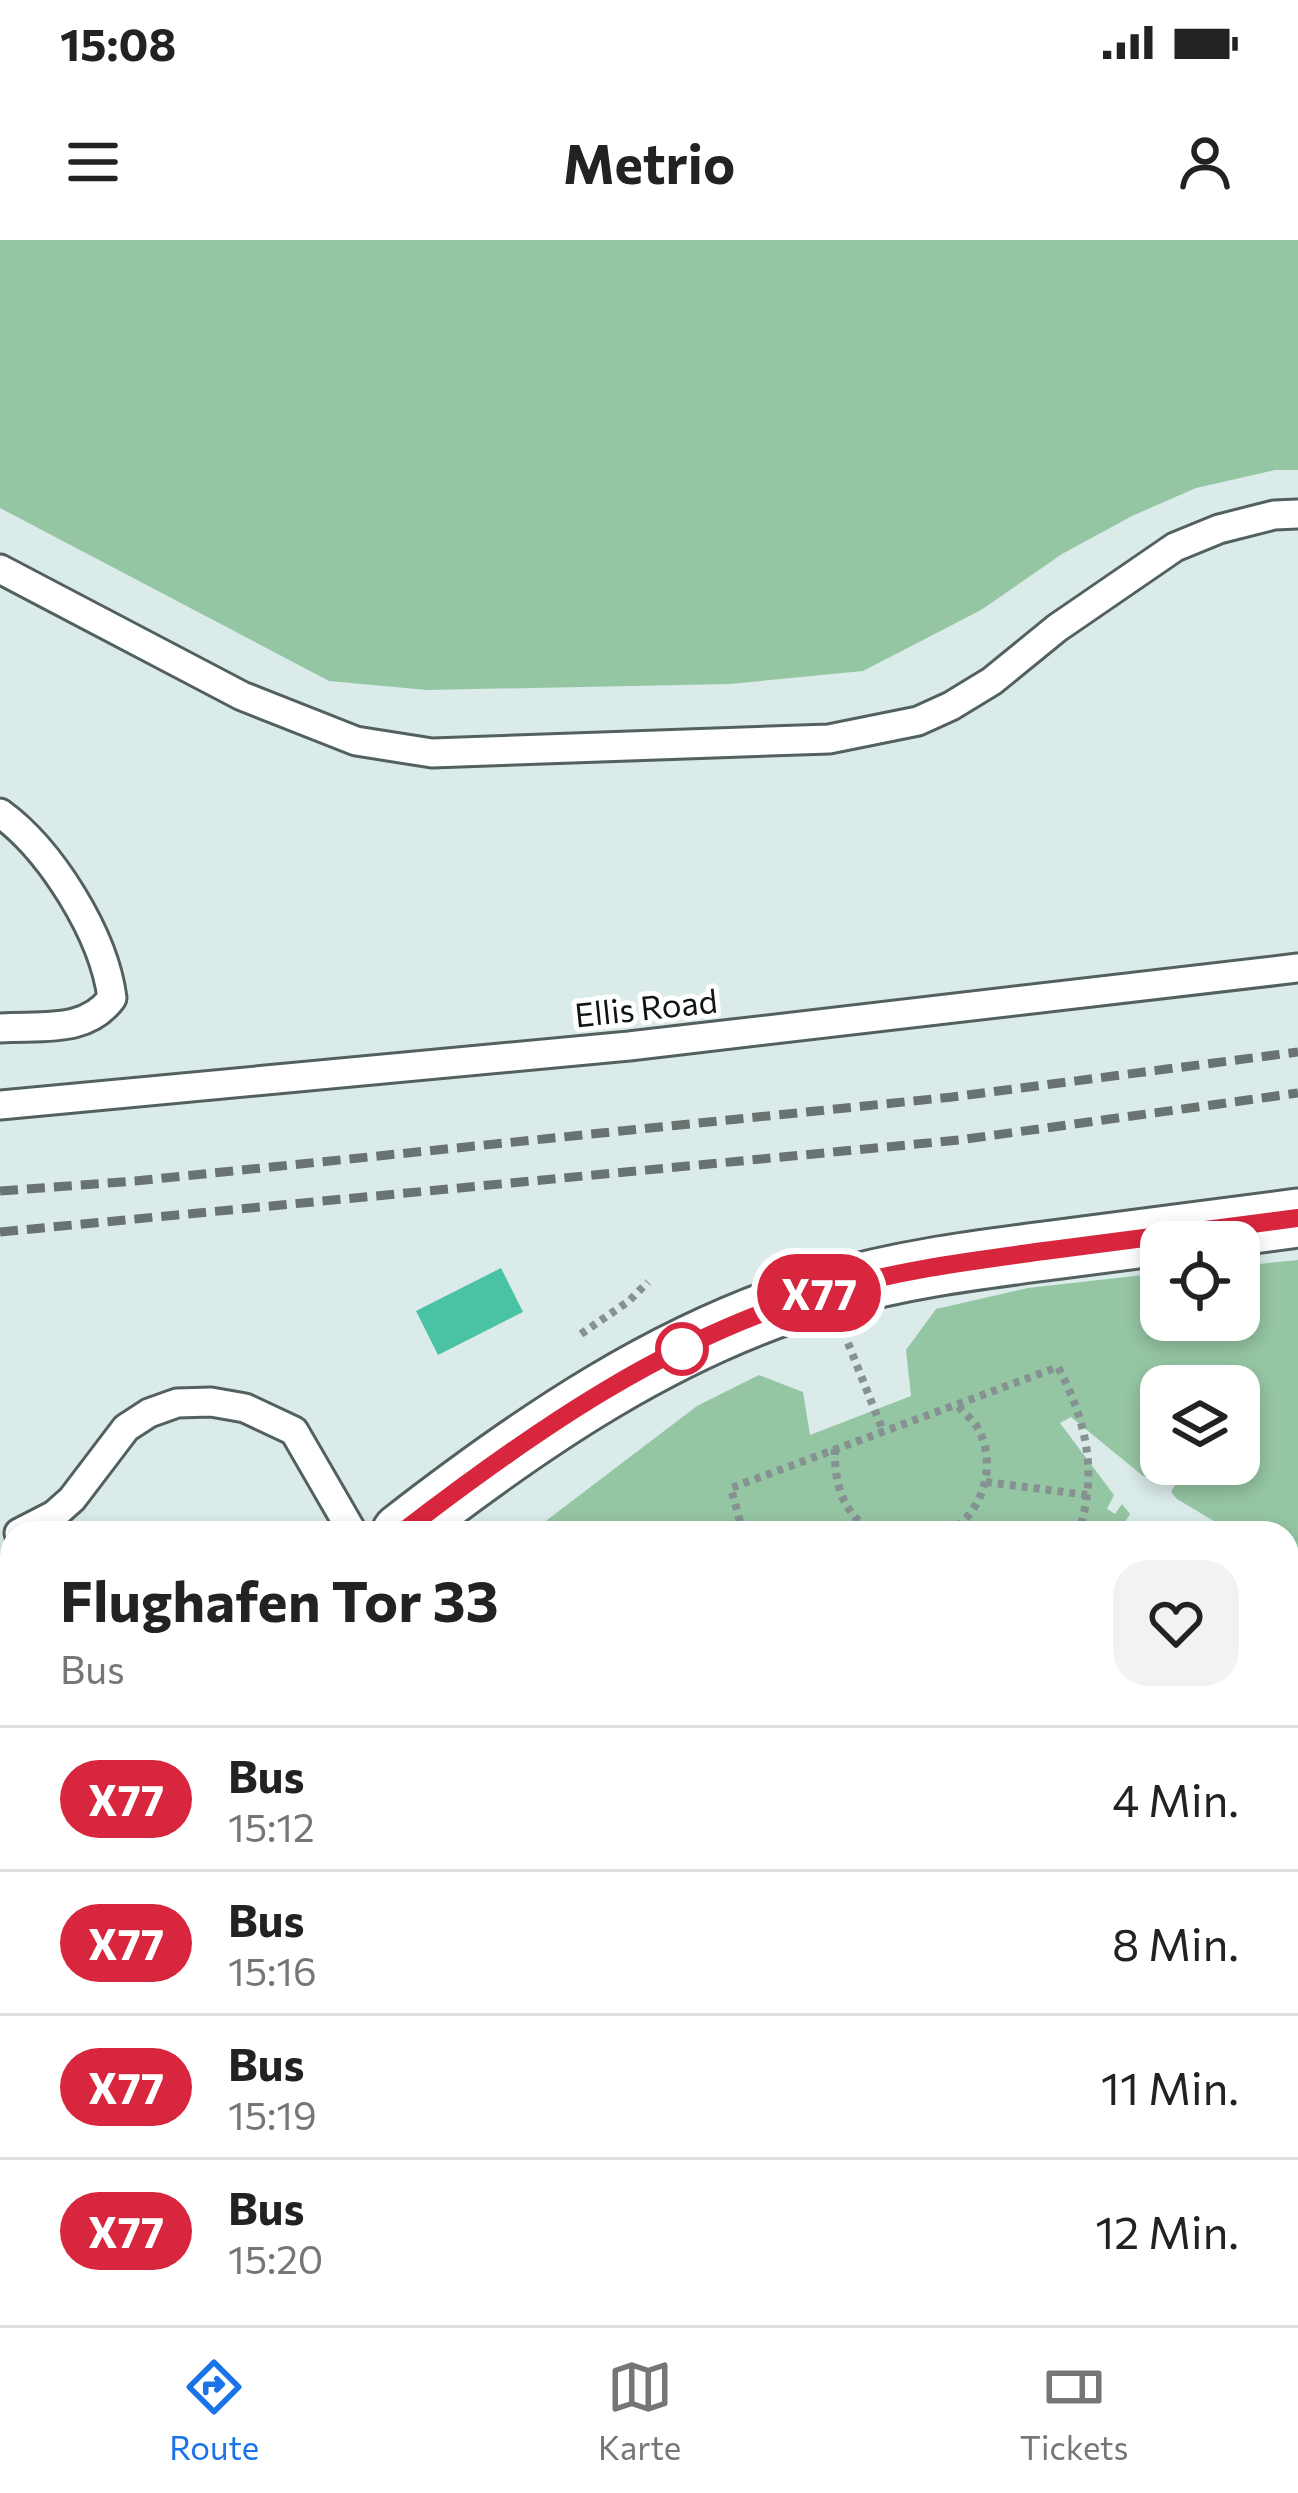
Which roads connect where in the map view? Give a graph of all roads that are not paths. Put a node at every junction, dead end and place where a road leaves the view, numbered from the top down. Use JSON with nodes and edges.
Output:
{"nodes":[{"id":1,"x":1298,"y":514,"type":"edge"},
{"id":2,"x":0,"y":568,"type":"edge"},
{"id":3,"x":0,"y":813,"type":"edge"},
{"id":4,"x":1298,"y":968,"type":"edge"},
{"id":5,"x":0,"y":1028,"type":"edge"},
{"id":6,"x":0,"y":1105,"type":"edge"},
{"id":7,"x":1298,"y":1218,"type":"edge"},
{"id":8,"x":42,"y":1521,"type":"edge"},
{"id":9,"x":346,"y":1521,"type":"edge"},
{"id":10,"x":416,"y":1521,"type":"edge"}],
"edges":[{"from":1,"to":2,"type":"lane"},
{"from":3,"to":5,"type":"lane"},
{"from":4,"to":6,"type":"lane","name":"Ellis Road"},
{"from":7,"to":10,"type":"street"},
{"from":8,"to":9,"type":"lane"}]}
